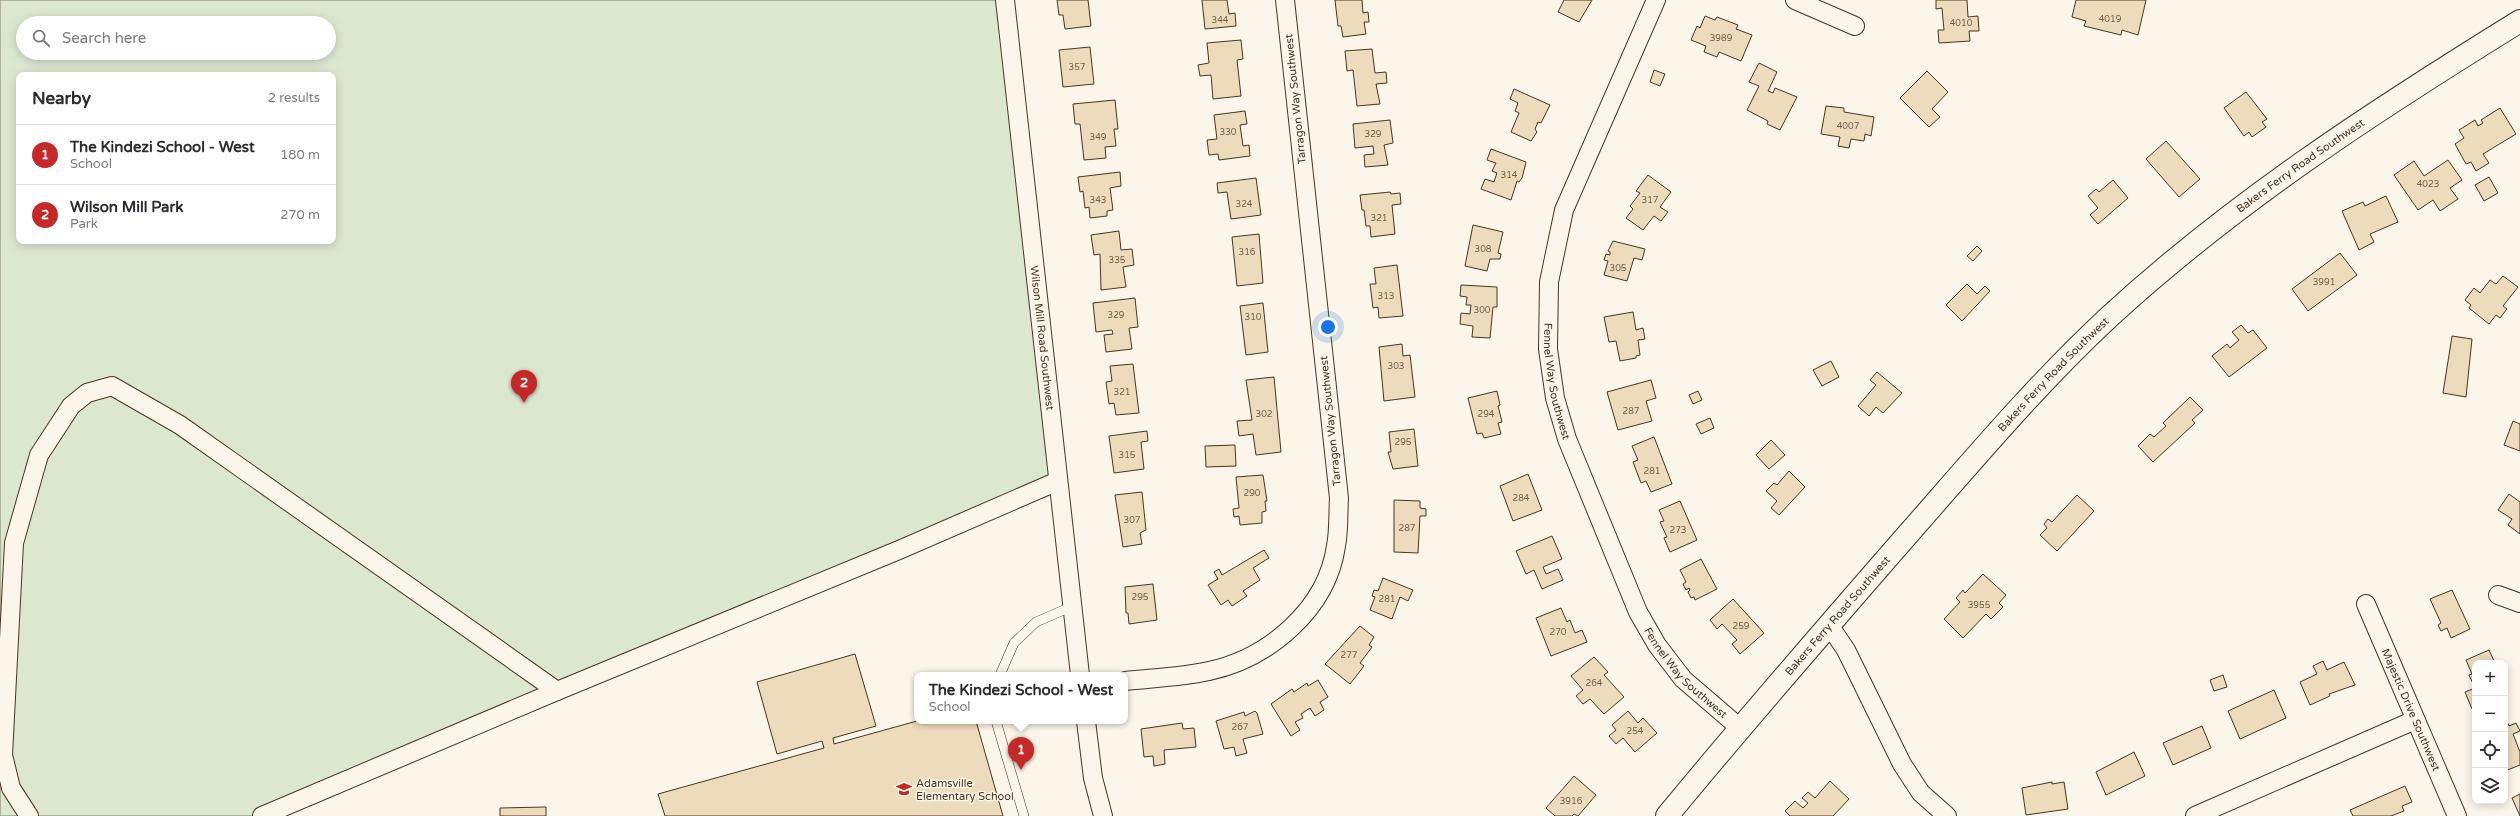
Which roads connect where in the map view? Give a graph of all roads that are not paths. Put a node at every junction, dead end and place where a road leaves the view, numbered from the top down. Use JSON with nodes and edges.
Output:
{"nodes":[{"id":1,"x":1005,"y":0,"type":"edge"},
{"id":2,"x":1285,"y":0,"type":"edge"},
{"id":3,"x":1656,"y":0,"type":"edge"},
{"id":4,"x":1795,"y":0,"type":"edge"},
{"id":5,"x":2520,"y":21,"type":"edge"},
{"id":6,"x":1855,"y":26,"type":"dead end"},
{"id":7,"x":1058,"y":481,"type":"junction"},
{"id":8,"x":2498,"y":595,"type":"dead end"},
{"id":9,"x":2520,"y":603,"type":"edge"},
{"id":10,"x":2366,"y":604,"type":"dead end"},
{"id":11,"x":1073,"y":606,"type":"junction"},
{"id":12,"x":1829,"y":625,"type":"junction"},
{"id":13,"x":1001,"y":672,"type":"edge"},
{"id":14,"x":1080,"y":672,"type":"edge"},
{"id":15,"x":1128,"y":681,"type":"edge"},
{"id":16,"x":557,"y":691,"type":"junction"},
{"id":17,"x":2415,"y":720,"type":"junction"},
{"id":18,"x":997,"y":724,"type":"edge"},
{"id":19,"x":1086,"y":724,"type":"edge"},
{"id":20,"x":1740,"y":728,"type":"junction"},
{"id":21,"x":29,"y":816,"type":"edge"},
{"id":22,"x":262,"y":816,"type":"edge"},
{"id":23,"x":1024,"y":816,"type":"edge"},
{"id":24,"x":1103,"y":816,"type":"edge"},
{"id":25,"x":1668,"y":816,"type":"edge"},
{"id":26,"x":1947,"y":816,"type":"edge"},
{"id":27,"x":2195,"y":816,"type":"edge"},
{"id":28,"x":2457,"y":816,"type":"edge"}],
"edges":[{"from":1,"to":7,"type":"street","name":"Wilson Mill Road Southwest"},
{"from":2,"to":15,"type":"street","name":"Tarragon Way Southwest"},
{"from":3,"to":20,"type":"street","name":"Fennel Way Southwest"},
{"from":4,"to":6,"type":"street"},
{"from":5,"to":12,"type":"street","name":"Bakers Ferry Road Southwest"},
{"from":7,"to":11,"type":"street","name":"Wilson Mill Road Southwest"},
{"from":7,"to":16,"type":"street"},
{"from":8,"to":9,"type":"street"},
{"from":10,"to":17,"type":"street","name":"Majestic Drive Southwest"},
{"from":11,"to":13,"type":"lane"},
{"from":11,"to":14,"type":"street","name":"Wilson Mill Road Southwest"},
{"from":12,"to":20,"type":"street","name":"Bakers Ferry Road Southwest"},
{"from":12,"to":26,"type":"street"},
{"from":16,"to":21,"type":"street"},
{"from":16,"to":22,"type":"street"},
{"from":17,"to":27,"type":"street"},
{"from":17,"to":28,"type":"street","name":"Majestic Drive Southwest"},
{"from":18,"to":23,"type":"lane"},
{"from":19,"to":24,"type":"street"},
{"from":20,"to":25,"type":"street","name":"Bakers Ferry Road Southwest"}]}
